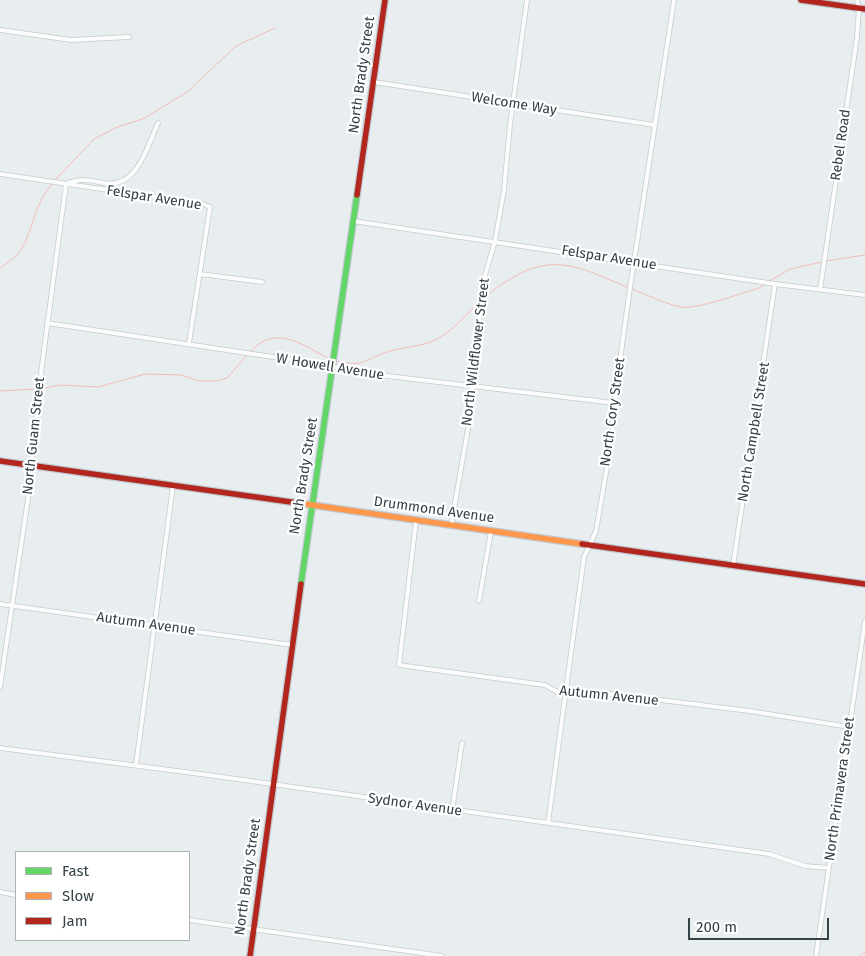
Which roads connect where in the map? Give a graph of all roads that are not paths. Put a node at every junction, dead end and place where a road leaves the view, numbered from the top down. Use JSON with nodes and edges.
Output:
{"nodes":[{"id":1,"x":385,"y":0,"type":"edge"},
{"id":2,"x":527,"y":0,"type":"edge"},
{"id":3,"x":674,"y":0,"type":"edge"},
{"id":4,"x":801,"y":0,"type":"edge"},
{"id":5,"x":857,"y":0,"type":"edge"},
{"id":6,"x":862,"y":8,"type":"edge"},
{"id":7,"x":0,"y":30,"type":"edge"},
{"id":8,"x":130,"y":37,"type":"dead end"},
{"id":9,"x":374,"y":82,"type":"junction"},
{"id":10,"x":512,"y":104,"type":"junction"},
{"id":11,"x":158,"y":123,"type":"dead end"},
{"id":12,"x":654,"y":125,"type":"junction"},
{"id":13,"x":0,"y":174,"type":"edge"},
{"id":14,"x":66,"y":184,"type":"junction"},
{"id":15,"x":353,"y":221,"type":"junction"},
{"id":16,"x":495,"y":241,"type":"junction"},
{"id":17,"x":634,"y":262,"type":"junction"},
{"id":18,"x":200,"y":274,"type":"junction"},
{"id":19,"x":262,"y":282,"type":"dead end"},
{"id":20,"x":775,"y":284,"type":"junction"},
{"id":21,"x":820,"y":290,"type":"junction"},
{"id":22,"x":865,"y":295,"type":"edge"},
{"id":23,"x":46,"y":323,"type":"junction"},
{"id":24,"x":189,"y":343,"type":"junction"},
{"id":25,"x":332,"y":367,"type":"junction"},
{"id":26,"x":473,"y":387,"type":"junction"},
{"id":27,"x":614,"y":403,"type":"junction"},
{"id":28,"x":0,"y":461,"type":"edge"},
{"id":29,"x":33,"y":466,"type":"junction"},
{"id":30,"x":173,"y":486,"type":"junction"},
{"id":31,"x":312,"y":504,"type":"junction"},
{"id":32,"x":416,"y":521,"type":"junction"},
{"id":33,"x":451,"y":526,"type":"junction"},
{"id":34,"x":491,"y":531,"type":"junction"},
{"id":35,"x":590,"y":545,"type":"junction"},
{"id":36,"x":733,"y":566,"type":"junction"},
{"id":37,"x":865,"y":584,"type":"edge"},
{"id":38,"x":479,"y":601,"type":"dead end"},
{"id":39,"x":0,"y":604,"type":"edge"},
{"id":40,"x":12,"y":606,"type":"junction"},
{"id":41,"x":865,"y":621,"type":"edge"},
{"id":42,"x":154,"y":626,"type":"junction"},
{"id":43,"x":292,"y":645,"type":"junction"},
{"id":44,"x":0,"y":687,"type":"edge"},
{"id":45,"x":567,"y":694,"type":"junction"},
{"id":46,"x":849,"y":727,"type":"junction"},
{"id":47,"x":462,"y":743,"type":"dead end"},
{"id":48,"x":0,"y":748,"type":"edge"},
{"id":49,"x":136,"y":765,"type":"junction"},
{"id":50,"x":273,"y":785,"type":"junction"},
{"id":51,"x":452,"y":811,"type":"junction"},
{"id":52,"x":548,"y":823,"type":"junction"},
{"id":53,"x":829,"y":868,"type":"junction"},
{"id":54,"x":0,"y":892,"type":"edge"},
{"id":55,"x":15,"y":894,"type":"edge"},
{"id":56,"x":190,"y":920,"type":"edge"},
{"id":57,"x":253,"y":929,"type":"junction"},
{"id":58,"x":250,"y":956,"type":"edge"},
{"id":59,"x":442,"y":956,"type":"edge"},
{"id":60,"x":816,"y":956,"type":"edge"}],
"edges":[{"from":1,"to":9,"type":"street","name":"North Brady Street"},
{"from":2,"to":10,"type":"street","name":"North Wildflower Street"},
{"from":3,"to":12,"type":"street","name":"North Cory Street"},
{"from":4,"to":6,"type":"street"},
{"from":5,"to":6,"type":"street","name":"Rebel Road"},
{"from":6,"to":21,"type":"street","name":"Rebel Road"},
{"from":7,"to":8,"type":"street"},
{"from":9,"to":10,"type":"street","name":"Welcome Way"},
{"from":9,"to":15,"type":"street","name":"North Brady Street"},
{"from":10,"to":12,"type":"street","name":"Welcome Way"},
{"from":10,"to":16,"type":"street","name":"North Wildflower Street"},
{"from":11,"to":14,"type":"street"},
{"from":12,"to":17,"type":"street","name":"North Cory Street"},
{"from":13,"to":14,"type":"street","name":"Felspar Avenue"},
{"from":14,"to":18,"type":"street","name":"Felspar Avenue"},
{"from":14,"to":23,"type":"street","name":"North Guam Street"},
{"from":15,"to":16,"type":"street","name":"Felspar Avenue"},
{"from":15,"to":25,"type":"street","name":"North Brady Street"},
{"from":16,"to":17,"type":"street","name":"Felspar Avenue"},
{"from":16,"to":26,"type":"street","name":"North Wildflower Street"},
{"from":17,"to":20,"type":"street","name":"Felspar Avenue"},
{"from":17,"to":27,"type":"street","name":"North Cory Street"},
{"from":18,"to":19,"type":"street"},
{"from":18,"to":24,"type":"street"},
{"from":20,"to":21,"type":"street","name":"Felspar Avenue"},
{"from":20,"to":36,"type":"street","name":"North Campbell Street"},
{"from":21,"to":22,"type":"street","name":"Felspar Avenue"},
{"from":23,"to":24,"type":"street","name":"W Howell Avenue"},
{"from":23,"to":29,"type":"street","name":"North Guam Street"},
{"from":24,"to":25,"type":"street","name":"W Howell Avenue"},
{"from":25,"to":26,"type":"street","name":"W Howell Avenue"},
{"from":25,"to":31,"type":"street","name":"North Brady Street"},
{"from":26,"to":27,"type":"street","name":"W Howell Avenue"},
{"from":26,"to":33,"type":"street","name":"North Wildflower Street"},
{"from":27,"to":35,"type":"street","name":"North Cory Street"},
{"from":28,"to":29,"type":"street","name":"Drummond Avenue"},
{"from":29,"to":30,"type":"street","name":"Drummond Avenue"},
{"from":29,"to":40,"type":"street","name":"North Guam Street"},
{"from":30,"to":31,"type":"street","name":"Drummond Avenue"},
{"from":30,"to":42,"type":"street"},
{"from":31,"to":32,"type":"street","name":"Drummond Avenue"},
{"from":31,"to":43,"type":"street","name":"North Brady Street"},
{"from":32,"to":33,"type":"street","name":"Drummond Avenue"},
{"from":32,"to":45,"type":"street","name":"Autumn Avenue"},
{"from":33,"to":34,"type":"street","name":"Drummond Avenue"},
{"from":34,"to":35,"type":"street","name":"Drummond Avenue"},
{"from":34,"to":38,"type":"street"},
{"from":35,"to":36,"type":"street","name":"Drummond Avenue"},
{"from":35,"to":45,"type":"street","name":"North Cory Street"},
{"from":36,"to":37,"type":"street","name":"Drummond Avenue"},
{"from":39,"to":40,"type":"street","name":"Autumn Avenue"},
{"from":40,"to":42,"type":"street","name":"Autumn Avenue"},
{"from":40,"to":44,"type":"street","name":"North Guam Street"},
{"from":41,"to":46,"type":"street","name":"North Primavera Street"},
{"from":42,"to":43,"type":"street","name":"Autumn Avenue"},
{"from":42,"to":49,"type":"street"},
{"from":43,"to":50,"type":"street","name":"North Brady Street"},
{"from":45,"to":46,"type":"street","name":"Autumn Avenue"},
{"from":45,"to":52,"type":"street","name":"North Cory Street"},
{"from":46,"to":53,"type":"street","name":"North Primavera Street"},
{"from":47,"to":51,"type":"street"},
{"from":48,"to":49,"type":"street","name":"Sydnor Avenue"},
{"from":49,"to":50,"type":"street","name":"Sydnor Avenue"},
{"from":50,"to":51,"type":"street","name":"Sydnor Avenue"},
{"from":50,"to":57,"type":"street","name":"North Brady Street"},
{"from":51,"to":52,"type":"street","name":"Sydnor Avenue"},
{"from":52,"to":53,"type":"street","name":"Sydnor Avenue"},
{"from":53,"to":60,"type":"street","name":"North Primavera Street"},
{"from":54,"to":55,"type":"street"},
{"from":56,"to":57,"type":"street"},
{"from":57,"to":58,"type":"street","name":"North Brady Street"},
{"from":57,"to":59,"type":"street"}]}
